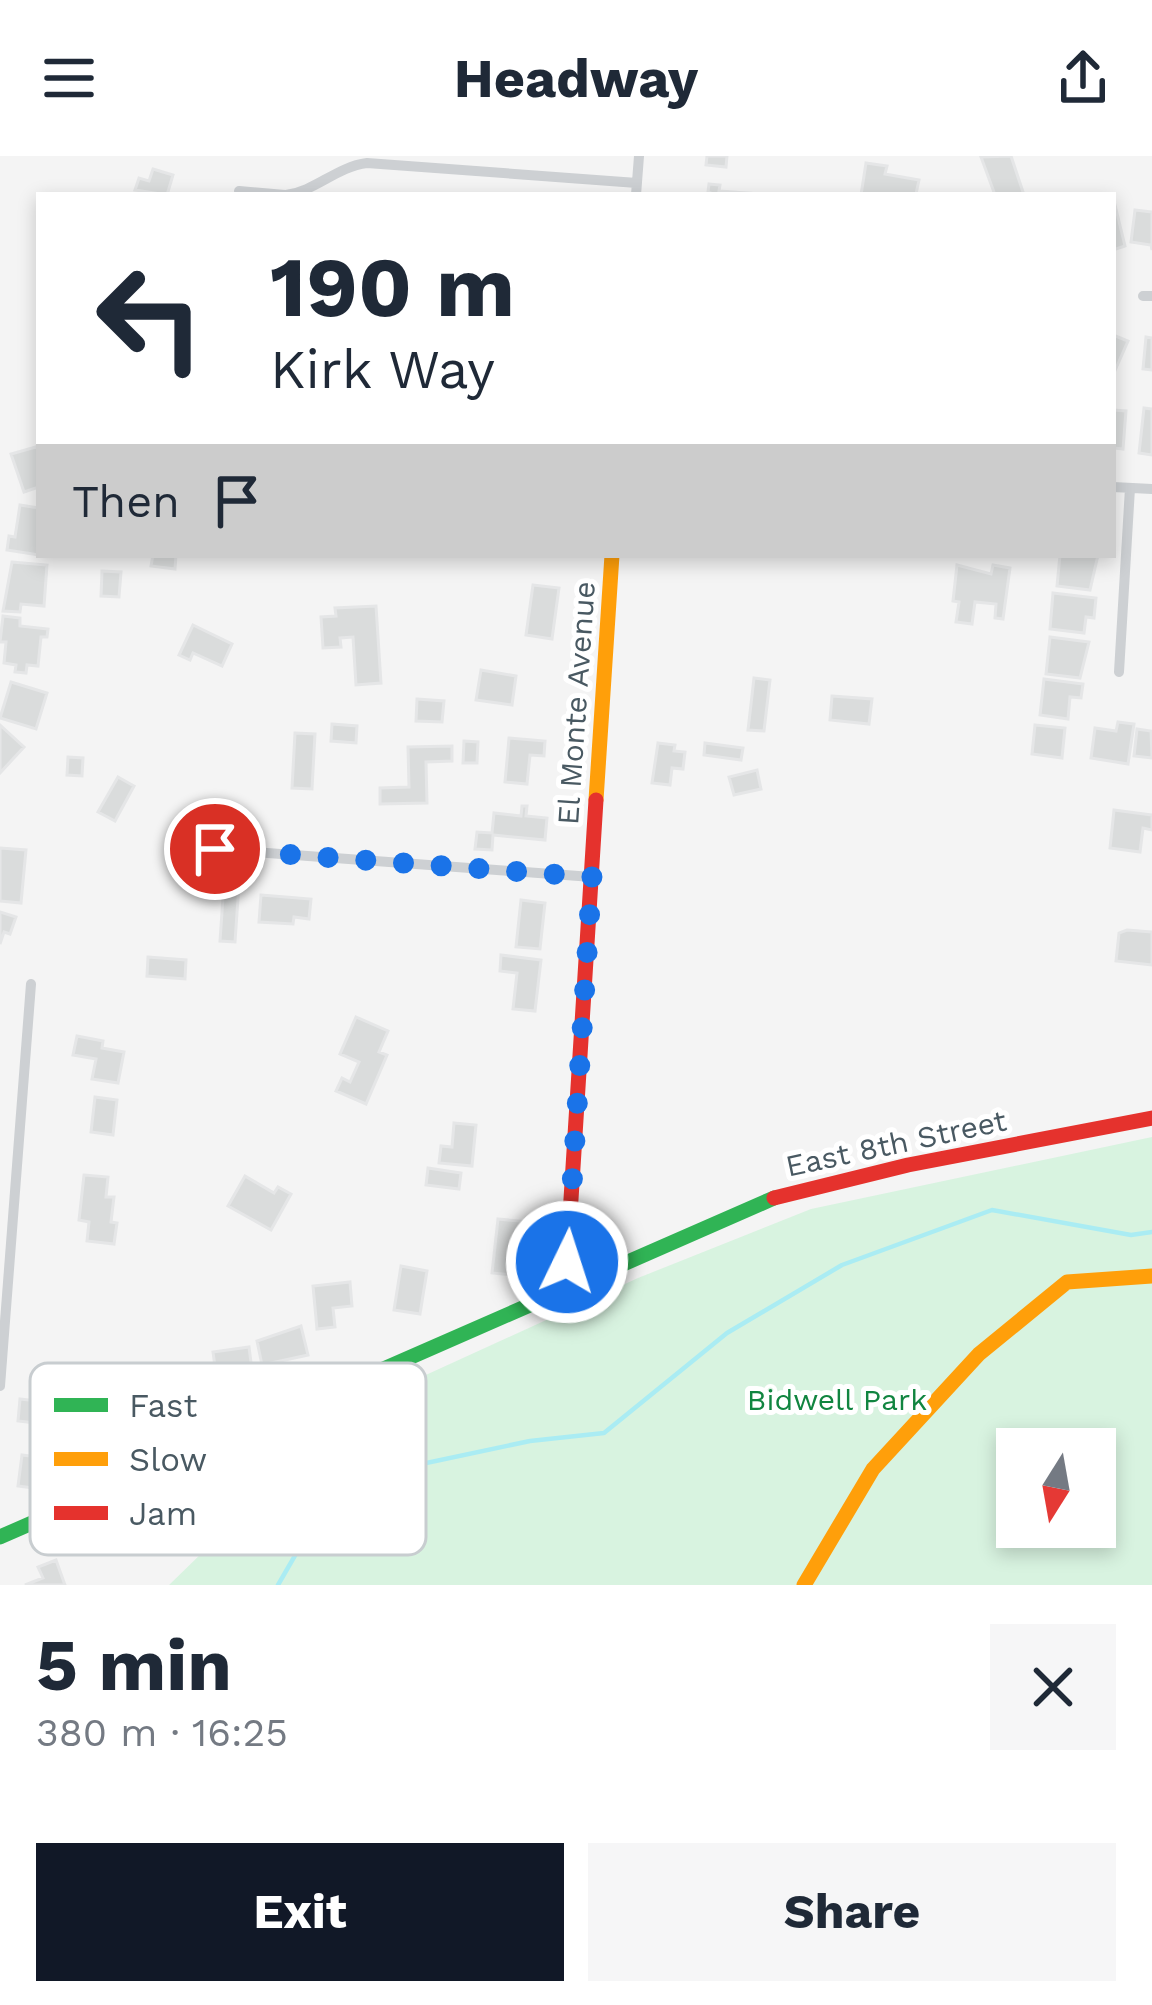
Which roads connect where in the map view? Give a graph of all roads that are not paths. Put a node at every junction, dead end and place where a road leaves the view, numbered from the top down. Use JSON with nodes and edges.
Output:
{"nodes":[{"id":1,"x":639,"y":156,"type":"edge"},
{"id":2,"x":637,"y":189,"type":"edge"},
{"id":3,"x":239,"y":191,"type":"dead end"},
{"id":4,"x":251,"y":192,"type":"edge"},
{"id":5,"x":304,"y":192,"type":"edge"},
{"id":6,"x":1116,"y":487,"type":"edge"},
{"id":7,"x":1130,"y":488,"type":"junction"},
{"id":8,"x":1152,"y":489,"type":"edge"},
{"id":9,"x":613,"y":558,"type":"edge"},
{"id":10,"x":1119,"y":672,"type":"dead end"},
{"id":11,"x":215,"y":849,"type":"dead end"},
{"id":12,"x":592,"y":877,"type":"junction"},
{"id":13,"x":31,"y":984,"type":"dead end"},
{"id":14,"x":1152,"y":1118,"type":"edge"},
{"id":15,"x":1152,"y":1276,"type":"edge"},
{"id":16,"x":575,"y":1285,"type":"junction"},
{"id":17,"x":397,"y":1363,"type":"edge"},
{"id":18,"x":0,"y":1386,"type":"edge"},
{"id":19,"x":30,"y":1524,"type":"edge"},
{"id":20,"x":0,"y":1537,"type":"edge"},
{"id":21,"x":804,"y":1585,"type":"edge"}],
"edges":[{"from":1,"to":2,"type":"street"},
{"from":2,"to":5,"type":"street"},
{"from":3,"to":4,"type":"street"},
{"from":6,"to":7,"type":"street"},
{"from":7,"to":8,"type":"street"},
{"from":7,"to":10,"type":"street"},
{"from":9,"to":12,"type":"street","name":"El Monte Avenue"},
{"from":11,"to":12,"type":"street"},
{"from":12,"to":16,"type":"street","name":"El Monte Avenue"},
{"from":13,"to":18,"type":"street"},
{"from":14,"to":16,"type":"street","name":"East 8th Street"},
{"from":15,"to":21,"type":"street"},
{"from":16,"to":17,"type":"street","name":"East 8th Street"},
{"from":19,"to":20,"type":"street","name":"East 8th Street"}]}
